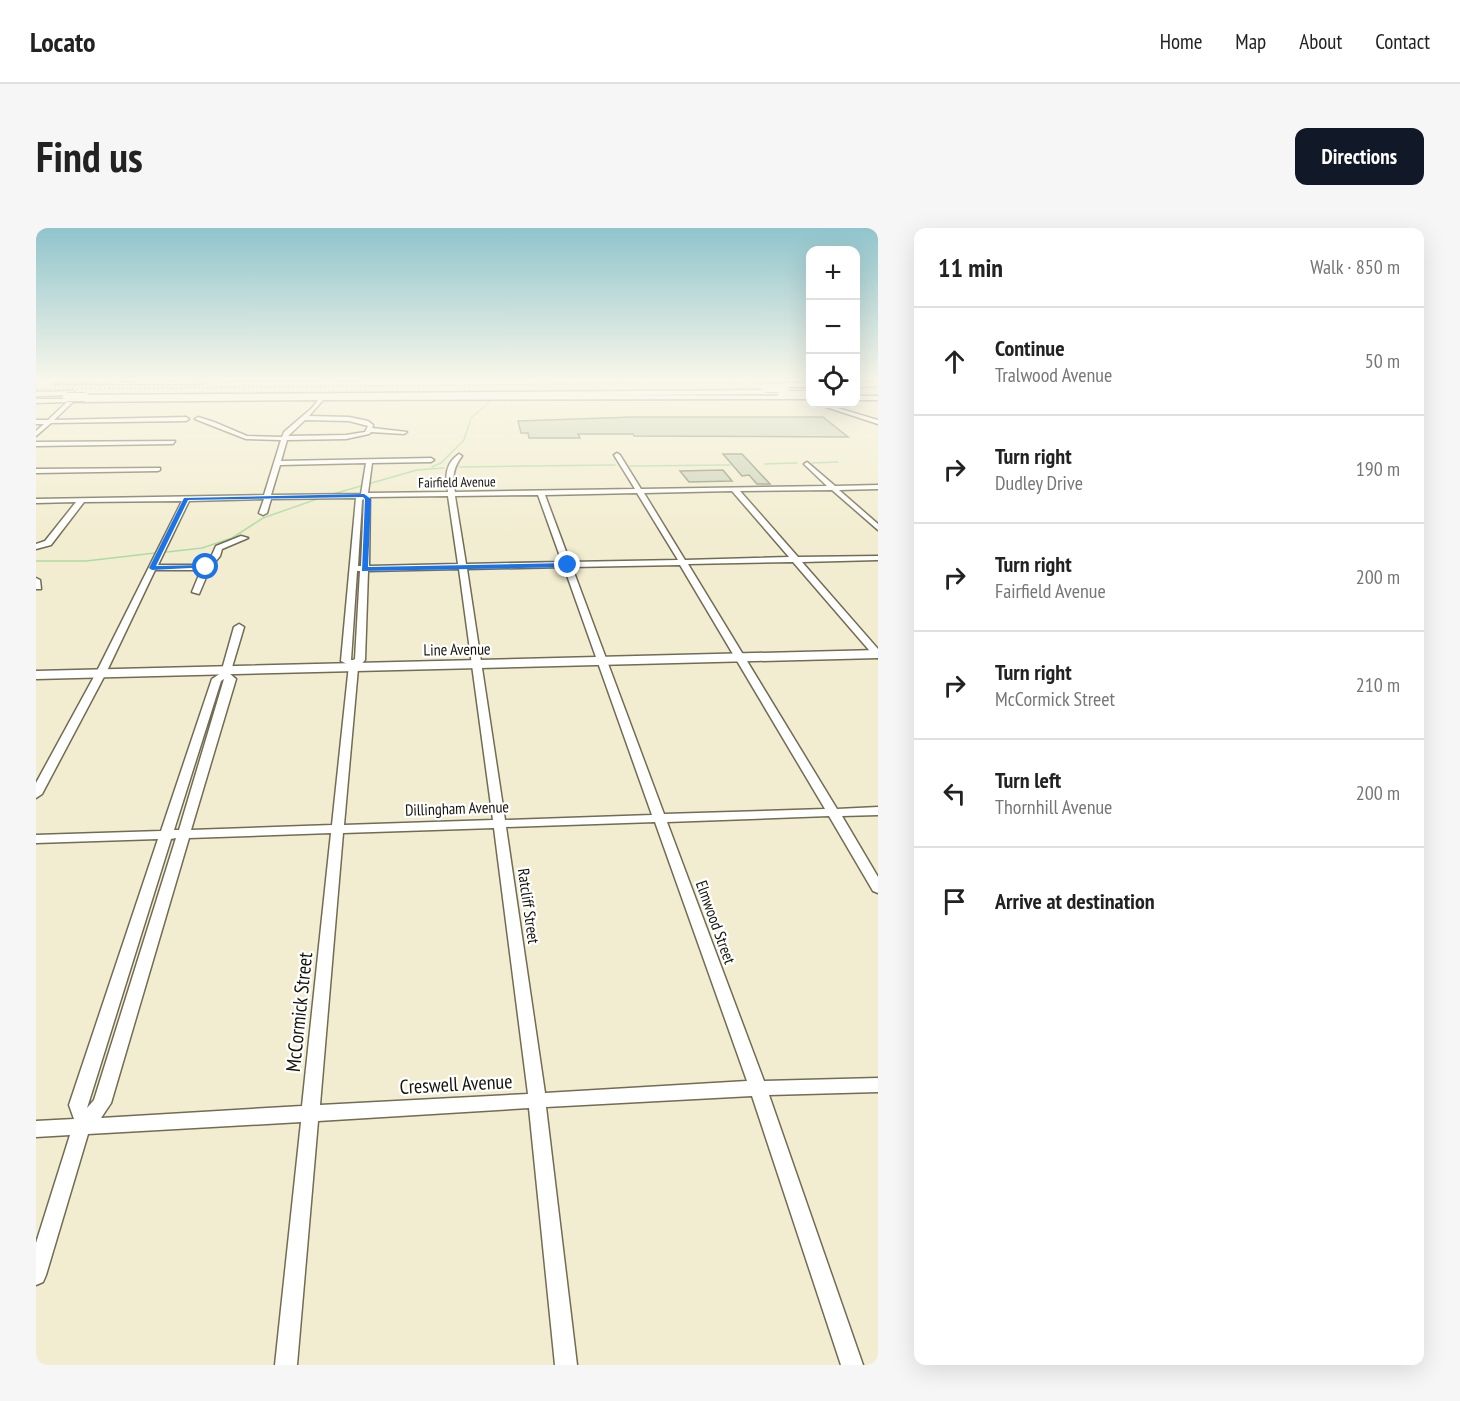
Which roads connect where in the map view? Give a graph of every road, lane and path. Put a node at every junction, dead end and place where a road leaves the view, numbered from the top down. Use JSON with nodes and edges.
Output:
{"nodes":[{"id":1,"x":232,"y":432,"type":"edge"},
{"id":2,"x":288,"y":432,"type":"edge"},
{"id":3,"x":365,"y":432,"type":"edge"},
{"id":4,"x":284,"y":438,"type":"junction"},
{"id":5,"x":173,"y":442,"type":"dead end"},
{"id":6,"x":36,"y":444,"type":"edge"},
{"id":7,"x":617,"y":455,"type":"dead end"},
{"id":8,"x":459,"y":456,"type":"dead end"},
{"id":9,"x":431,"y":460,"type":"dead end"},
{"id":10,"x":366,"y":461,"type":"junction"},
{"id":11,"x":277,"y":463,"type":"junction"},
{"id":12,"x":807,"y":464,"type":"dead end"},
{"id":13,"x":158,"y":469,"type":"dead end"},
{"id":14,"x":36,"y":471,"type":"edge"},
{"id":15,"x":878,"y":487,"type":"edge"},
{"id":16,"x":833,"y":488,"type":"junction"},
{"id":17,"x":734,"y":489,"type":"junction"},
{"id":18,"x":638,"y":491,"type":"junction"},
{"id":19,"x":541,"y":493,"type":"junction"},
{"id":20,"x":451,"y":494,"type":"junction"},
{"id":21,"x":267,"y":497,"type":"junction"},
{"id":22,"x":364,"y":497,"type":"junction"},
{"id":23,"x":186,"y":499,"type":"junction"},
{"id":24,"x":36,"y":501,"type":"edge"},
{"id":25,"x":81,"y":501,"type":"junction"},
{"id":26,"x":263,"y":513,"type":"dead end"},
{"id":27,"x":878,"y":528,"type":"edge"},
{"id":28,"x":361,"y":529,"type":"junction"},
{"id":29,"x":243,"y":538,"type":"dead end"},
{"id":30,"x":36,"y":548,"type":"edge"},
{"id":31,"x":878,"y":558,"type":"edge"},
{"id":32,"x":795,"y":560,"type":"junction"},
{"id":33,"x":682,"y":563,"type":"junction"},
{"id":34,"x":568,"y":565,"type":"junction"},
{"id":35,"x":206,"y":567,"type":"junction"},
{"id":36,"x":462,"y":567,"type":"junction"},
{"id":37,"x":152,"y":568,"type":"junction"},
{"id":38,"x":364,"y":569,"type":"junction"},
{"id":39,"x":354,"y":570,"type":"junction"},
{"id":40,"x":196,"y":592,"type":"dead end"},
{"id":41,"x":350,"y":614,"type":"junction"},
{"id":42,"x":362,"y":614,"type":"junction"},
{"id":43,"x":239,"y":627,"type":"dead end"},
{"id":44,"x":878,"y":655,"type":"edge"},
{"id":45,"x":742,"y":658,"type":"junction"},
{"id":46,"x":604,"y":662,"type":"junction"},
{"id":47,"x":478,"y":665,"type":"junction"},
{"id":48,"x":353,"y":666,"type":"junction"},
{"id":49,"x":101,"y":673,"type":"junction"},
{"id":50,"x":226,"y":673,"type":"junction"},
{"id":51,"x":36,"y":675,"type":"edge"},
{"id":52,"x":36,"y":794,"type":"edge"},
{"id":53,"x":878,"y":811,"type":"edge"},
{"id":54,"x":833,"y":812,"type":"junction"},
{"id":55,"x":659,"y":818,"type":"junction"},
{"id":56,"x":500,"y":824,"type":"junction"},
{"id":57,"x":338,"y":828,"type":"junction"},
{"id":58,"x":183,"y":834,"type":"junction"},
{"id":59,"x":165,"y":835,"type":"junction"},
{"id":60,"x":36,"y":839,"type":"edge"},
{"id":61,"x":878,"y":888,"type":"edge"},
{"id":62,"x":878,"y":1085,"type":"edge"},
{"id":63,"x":758,"y":1088,"type":"junction"},
{"id":64,"x":537,"y":1100,"type":"junction"},
{"id":65,"x":310,"y":1113,"type":"junction"},
{"id":66,"x":83,"y":1123,"type":"junction"},
{"id":67,"x":36,"y":1129,"type":"edge"},
{"id":68,"x":36,"y":1275,"type":"edge"},
{"id":69,"x":286,"y":1365,"type":"edge"},
{"id":70,"x":566,"y":1365,"type":"edge"},
{"id":71,"x":852,"y":1365,"type":"edge"}],
"edges":[{"from":1,"to":4,"type":"street"},
{"from":2,"to":4,"type":"street"},
{"from":3,"to":4,"type":"street"},
{"from":4,"to":11,"type":"street"},
{"from":5,"to":6,"type":"street"},
{"from":7,"to":18,"type":"street"},
{"from":8,"to":20,"type":"street","name":"Ratcliff Street"},
{"from":9,"to":10,"type":"street"},
{"from":10,"to":11,"type":"street"},
{"from":10,"to":22,"type":"street","name":"McCormick Street"},
{"from":11,"to":21,"type":"street"},
{"from":12,"to":16,"type":"street"},
{"from":13,"to":14,"type":"street"},
{"from":15,"to":16,"type":"street","name":"Fairfield Avenue"},
{"from":16,"to":17,"type":"street","name":"Fairfield Avenue"},
{"from":16,"to":27,"type":"street"},
{"from":17,"to":18,"type":"street","name":"Fairfield Avenue"},
{"from":17,"to":32,"type":"street"},
{"from":18,"to":19,"type":"street","name":"Fairfield Avenue"},
{"from":18,"to":33,"type":"street"},
{"from":19,"to":20,"type":"street","name":"Fairfield Avenue"},
{"from":19,"to":34,"type":"street","name":"Elmwood Street"},
{"from":20,"to":22,"type":"street","name":"Fairfield Avenue"},
{"from":20,"to":36,"type":"street","name":"Ratcliff Street"},
{"from":21,"to":22,"type":"street","name":"Fairfield Avenue"},
{"from":21,"to":23,"type":"street","name":"Fairfield Avenue"},
{"from":21,"to":26,"type":"street"},
{"from":22,"to":28,"type":"street","name":"McCormick Street"},
{"from":23,"to":25,"type":"street","name":"Fairfield Avenue"},
{"from":23,"to":37,"type":"street"},
{"from":24,"to":25,"type":"street","name":"Fairfield Avenue"},
{"from":25,"to":30,"type":"street"},
{"from":28,"to":38,"type":"street","name":"McCormick Street"},
{"from":28,"to":39,"type":"street","name":"McCormick Street"},
{"from":29,"to":35,"type":"street"},
{"from":31,"to":32,"type":"street"},
{"from":32,"to":33,"type":"street"},
{"from":32,"to":44,"type":"street"},
{"from":33,"to":34,"type":"street"},
{"from":33,"to":45,"type":"street"},
{"from":34,"to":36,"type":"street"},
{"from":34,"to":46,"type":"street","name":"Elmwood Street"},
{"from":35,"to":37,"type":"street"},
{"from":35,"to":40,"type":"street"},
{"from":36,"to":38,"type":"street"},
{"from":36,"to":47,"type":"street","name":"Ratcliff Street"},
{"from":37,"to":49,"type":"street"},
{"from":38,"to":39,"type":"street"},
{"from":38,"to":42,"type":"street","name":"McCormick Street"},
{"from":39,"to":41,"type":"street","name":"McCormick Street"},
{"from":41,"to":42,"type":"street"},
{"from":41,"to":48,"type":"street","name":"McCormick Street"},
{"from":42,"to":48,"type":"street","name":"McCormick Street"},
{"from":43,"to":50,"type":"street"},
{"from":44,"to":45,"type":"main road","name":"Line Avenue"},
{"from":45,"to":46,"type":"main road","name":"Line Avenue"},
{"from":45,"to":54,"type":"street"},
{"from":46,"to":47,"type":"main road","name":"Line Avenue"},
{"from":46,"to":55,"type":"street","name":"Elmwood Street"},
{"from":47,"to":48,"type":"main road","name":"Line Avenue"},
{"from":47,"to":56,"type":"street","name":"Ratcliff Street"},
{"from":48,"to":50,"type":"main road","name":"Line Avenue"},
{"from":48,"to":57,"type":"street","name":"McCormick Street"},
{"from":49,"to":50,"type":"main road","name":"Line Avenue"},
{"from":49,"to":51,"type":"main road","name":"Line Avenue"},
{"from":49,"to":52,"type":"street"},
{"from":50,"to":58,"type":"street"},
{"from":50,"to":59,"type":"street"},
{"from":53,"to":54,"type":"street","name":"Dillingham Avenue"},
{"from":54,"to":55,"type":"street","name":"Dillingham Avenue"},
{"from":54,"to":61,"type":"street"},
{"from":55,"to":56,"type":"street","name":"Dillingham Avenue"},
{"from":55,"to":63,"type":"street","name":"Elmwood Street"},
{"from":56,"to":57,"type":"street","name":"Dillingham Avenue"},
{"from":56,"to":64,"type":"street","name":"Ratcliff Street"},
{"from":57,"to":58,"type":"street","name":"Dillingham Avenue"},
{"from":57,"to":65,"type":"street","name":"McCormick Street"},
{"from":58,"to":59,"type":"street","name":"Dillingham Avenue"},
{"from":58,"to":66,"type":"street"},
{"from":59,"to":60,"type":"street","name":"Dillingham Avenue"},
{"from":59,"to":66,"type":"street"},
{"from":62,"to":63,"type":"street","name":"Creswell Avenue"},
{"from":63,"to":64,"type":"street","name":"Creswell Avenue"},
{"from":63,"to":71,"type":"street","name":"Elmwood Street"},
{"from":64,"to":65,"type":"street","name":"Creswell Avenue"},
{"from":64,"to":70,"type":"street","name":"Ratcliff Street"},
{"from":65,"to":66,"type":"street","name":"Creswell Avenue"},
{"from":65,"to":69,"type":"street","name":"McCormick Street"},
{"from":66,"to":67,"type":"street","name":"Creswell Avenue"},
{"from":66,"to":68,"type":"street"}]}
